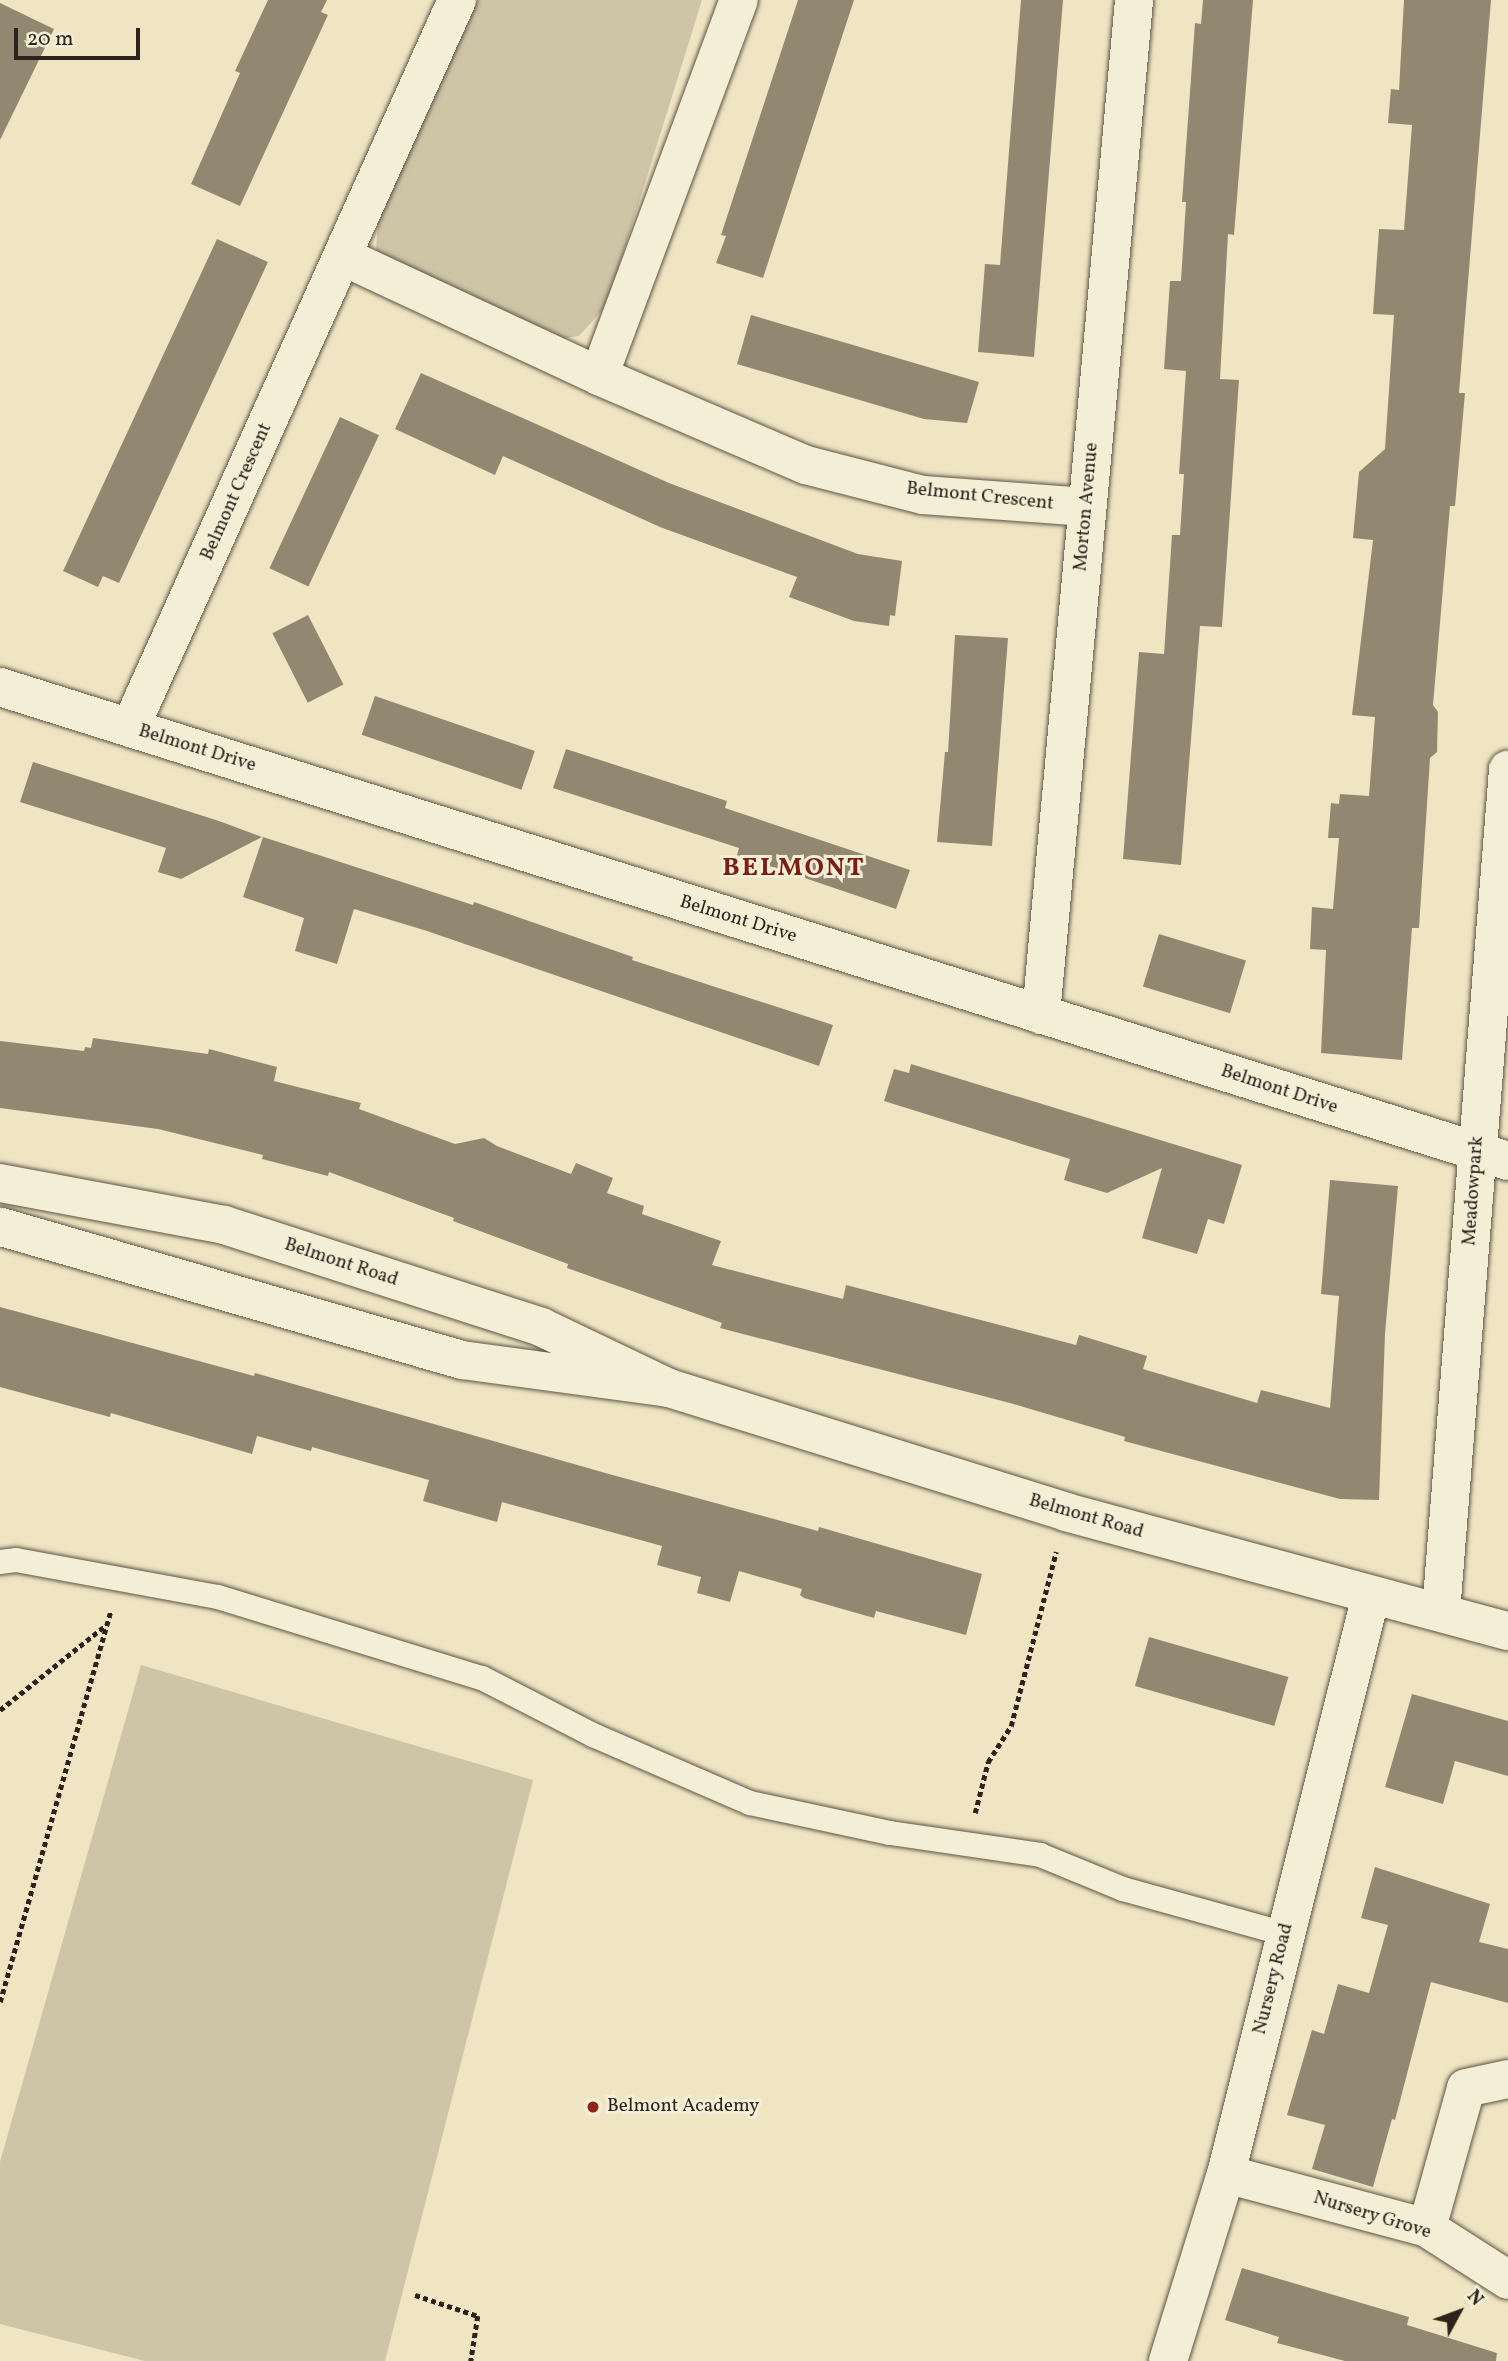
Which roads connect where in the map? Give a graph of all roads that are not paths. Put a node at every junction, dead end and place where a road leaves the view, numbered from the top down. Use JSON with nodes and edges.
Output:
{"nodes":[{"id":1,"x":457,"y":0,"type":"edge"},
{"id":2,"x":739,"y":0,"type":"edge"},
{"id":3,"x":1134,"y":0,"type":"edge"},
{"id":4,"x":344,"y":257,"type":"junction"},
{"id":5,"x":599,"y":376,"type":"junction"},
{"id":6,"x":1087,"y":507,"type":"junction"},
{"id":7,"x":0,"y":687,"type":"edge"},
{"id":8,"x":130,"y":728,"type":"junction"},
{"id":9,"x":1508,"y":770,"type":"edge"},
{"id":10,"x":1041,"y":1015,"type":"junction"},
{"id":11,"x":1492,"y":1157,"type":"edge"},
{"id":12,"x":0,"y":1183,"type":"edge"},
{"id":13,"x":0,"y":1227,"type":"edge"},
{"id":14,"x":669,"y":1388,"type":"junction"},
{"id":15,"x":0,"y":1562,"type":"edge"},
{"id":16,"x":1371,"y":1595,"type":"junction"},
{"id":17,"x":1441,"y":1612,"type":"junction"},
{"id":18,"x":1508,"y":1631,"type":"edge"},
{"id":19,"x":1285,"y":1934,"type":"junction"},
{"id":20,"x":1508,"y":2080,"type":"edge"},
{"id":21,"x":1226,"y":2174,"type":"junction"},
{"id":22,"x":1427,"y":2228,"type":"junction"},
{"id":23,"x":1508,"y":2280,"type":"edge"},
{"id":24,"x":1168,"y":2361,"type":"edge"}],
"edges":[{"from":1,"to":4,"type":"street","name":"Belmont Crescent"},
{"from":2,"to":5,"type":"street"},
{"from":3,"to":6,"type":"street","name":"Morton Avenue"},
{"from":4,"to":5,"type":"street","name":"Belmont Crescent"},
{"from":4,"to":8,"type":"street","name":"Belmont Crescent"},
{"from":5,"to":6,"type":"street","name":"Belmont Crescent"},
{"from":6,"to":10,"type":"street","name":"Morton Avenue"},
{"from":7,"to":8,"type":"street","name":"Belmont Drive"},
{"from":8,"to":10,"type":"street","name":"Belmont Drive"},
{"from":9,"to":11,"type":"street","name":"Meadowpark"},
{"from":10,"to":11,"type":"street","name":"Belmont Drive"},
{"from":11,"to":17,"type":"street","name":"Meadowpark"},
{"from":12,"to":14,"type":"street","name":"Belmont Road"},
{"from":13,"to":14,"type":"street","name":"Belmont Road"},
{"from":14,"to":16,"type":"street","name":"Belmont Road"},
{"from":15,"to":19,"type":"lane"},
{"from":16,"to":17,"type":"street","name":"Belmont Road"},
{"from":16,"to":19,"type":"street","name":"Nursery Road"},
{"from":17,"to":18,"type":"street","name":"Belmont Road"},
{"from":19,"to":21,"type":"street","name":"Nursery Road"},
{"from":20,"to":22,"type":"street"},
{"from":21,"to":22,"type":"street","name":"Nursery Grove"},
{"from":21,"to":24,"type":"street","name":"Nursery Road"},
{"from":22,"to":23,"type":"street","name":"Nursery Grove"}]}
